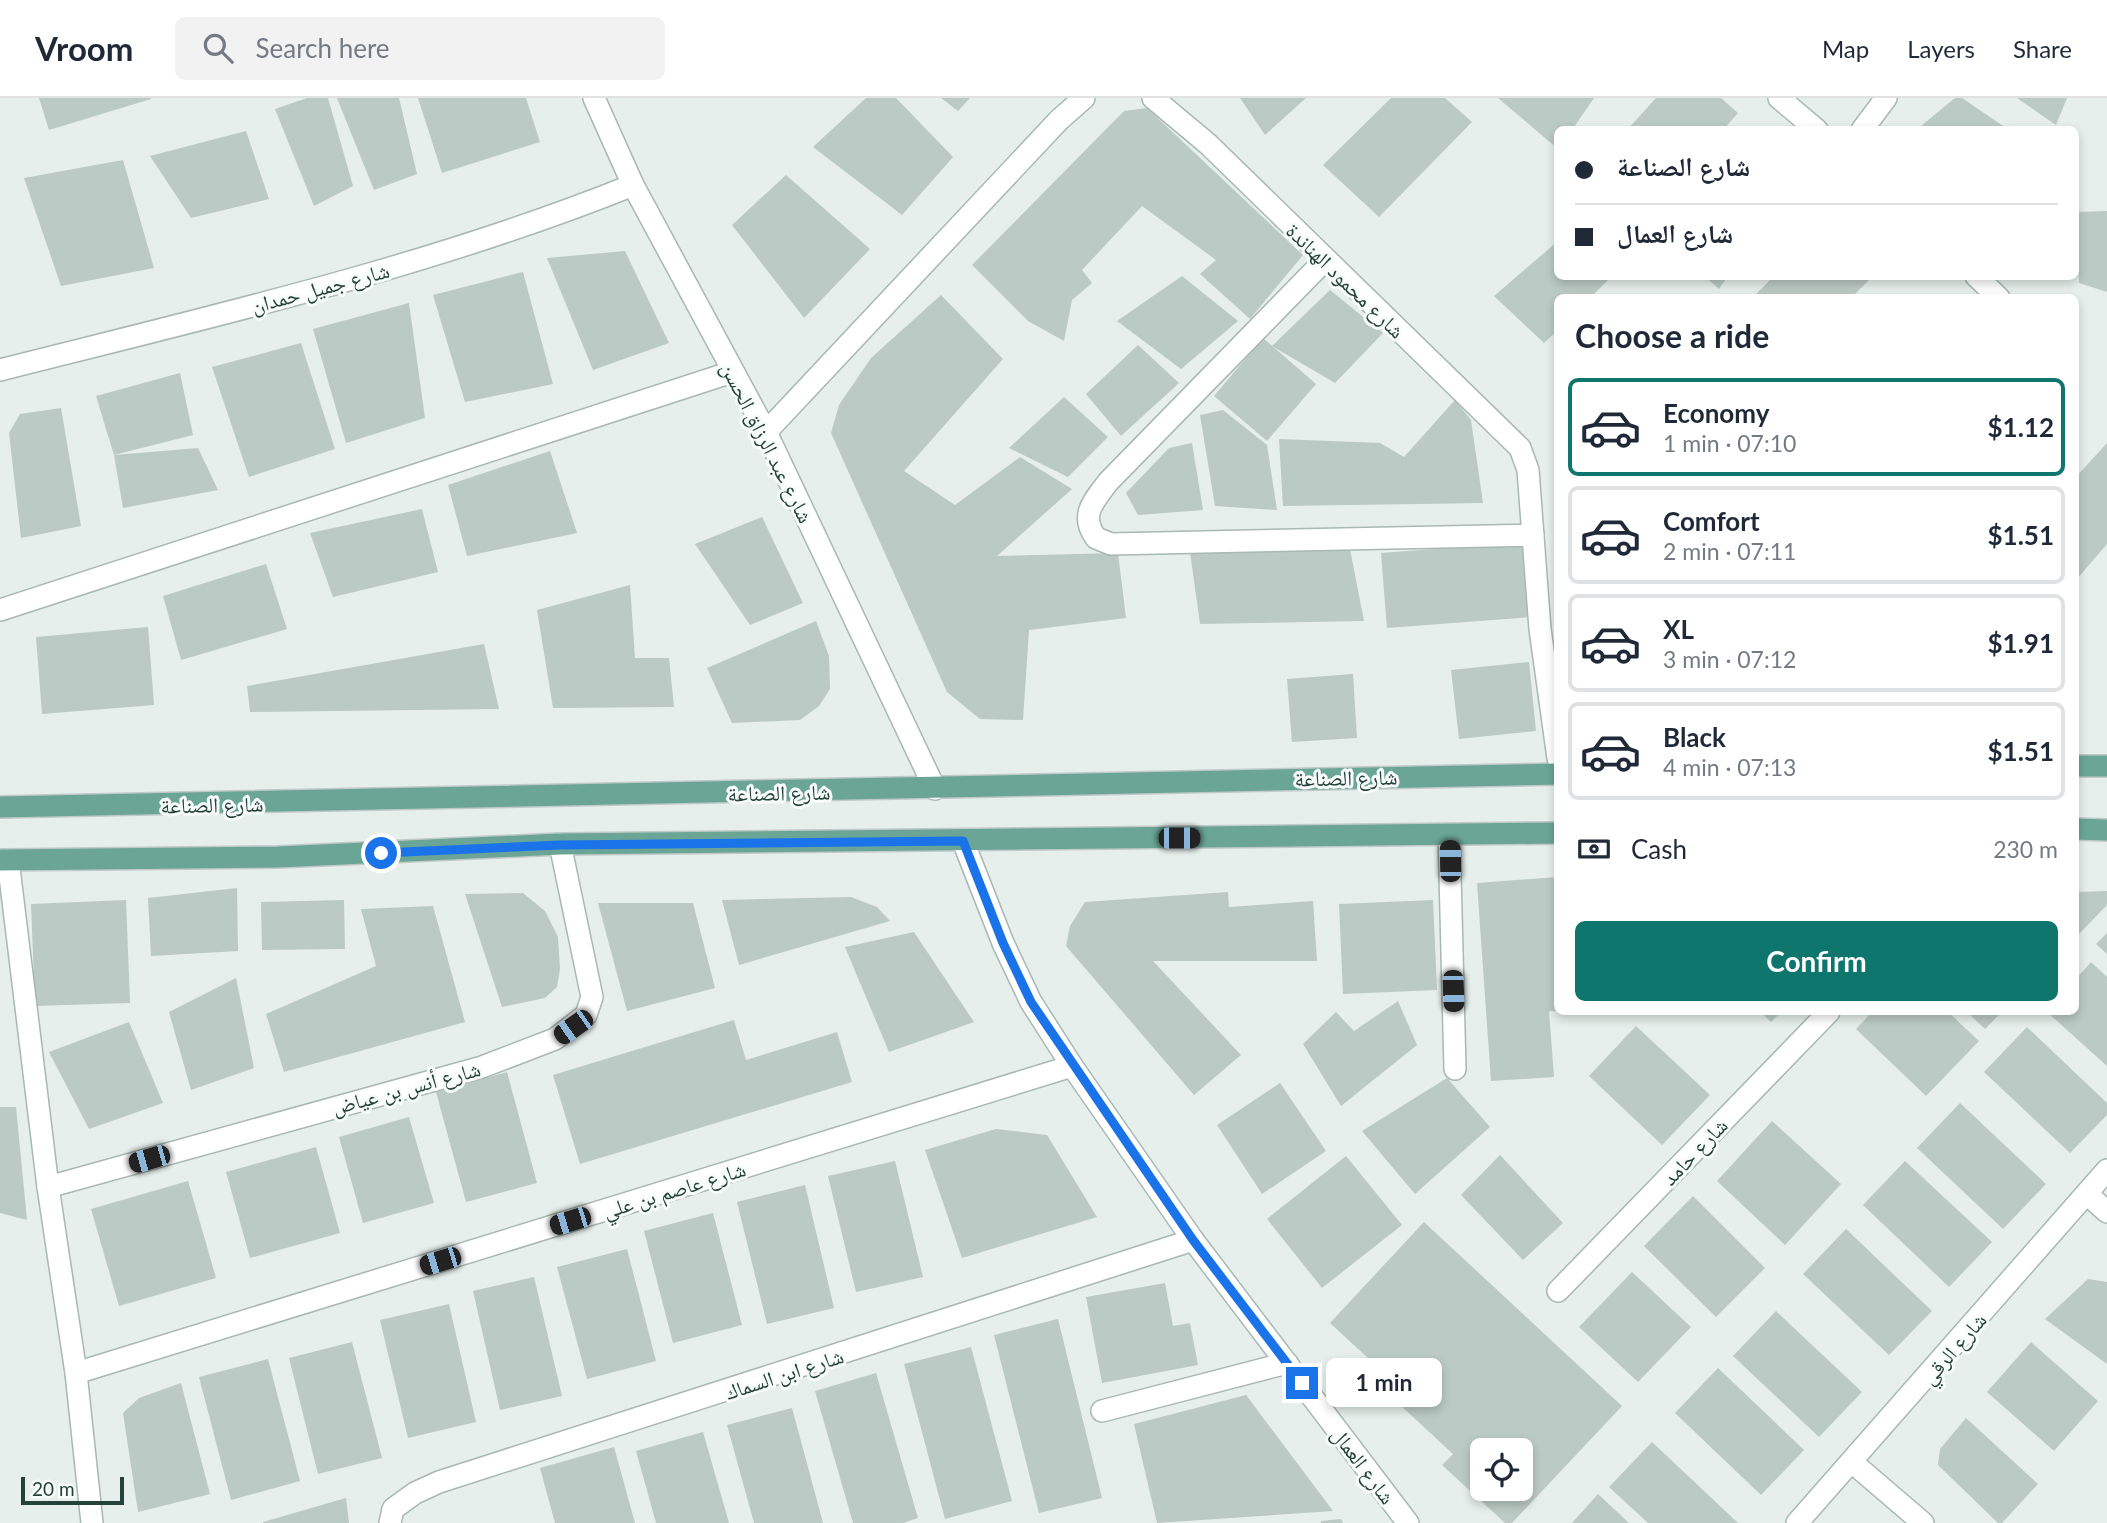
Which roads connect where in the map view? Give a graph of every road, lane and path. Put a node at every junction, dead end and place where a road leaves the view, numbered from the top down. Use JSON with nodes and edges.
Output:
{"nodes":[{"id":1,"x":594,"y":98,"type":"edge"},
{"id":2,"x":1153,"y":98,"type":"edge"},
{"id":3,"x":1779,"y":98,"type":"edge"},
{"id":4,"x":1886,"y":98,"type":"edge"},
{"id":5,"x":1076,"y":100,"type":"edge"},
{"id":6,"x":1812,"y":126,"type":"edge"},
{"id":7,"x":1865,"y":126,"type":"edge"},
{"id":8,"x":633,"y":185,"type":"junction"},
{"id":9,"x":1325,"y":260,"type":"junction"},
{"id":10,"x":1980,"y":280,"type":"edge"},
{"id":11,"x":1995,"y":294,"type":"edge"},
{"id":12,"x":0,"y":370,"type":"edge"},
{"id":13,"x":732,"y":372,"type":"junction"},
{"id":14,"x":766,"y":432,"type":"junction"},
{"id":15,"x":1532,"y":535,"type":"junction"},
{"id":16,"x":0,"y":610,"type":"edge"},
{"id":17,"x":1549,"y":629,"type":"edge"},
{"id":18,"x":1554,"y":701,"type":"edge"},
{"id":19,"x":2079,"y":766,"type":"edge"},
{"id":20,"x":2107,"y":766,"type":"edge"},
{"id":21,"x":1554,"y":774,"type":"edge"},
{"id":22,"x":935,"y":789,"type":"junction"},
{"id":23,"x":0,"y":807,"type":"edge"},
{"id":24,"x":2079,"y":829,"type":"edge"},
{"id":25,"x":2107,"y":830,"type":"edge"},
{"id":26,"x":1554,"y":833,"type":"edge"},
{"id":27,"x":1449,"y":835,"type":"junction"},
{"id":28,"x":963,"y":841,"type":"junction"},
{"id":29,"x":560,"y":845,"type":"junction"},
{"id":30,"x":4,"y":860,"type":"edge"},
{"id":31,"x":1826,"y":1015,"type":"edge"},
{"id":32,"x":1072,"y":1066,"type":"junction"},
{"id":33,"x":1455,"y":1069,"type":"dead end"},
{"id":34,"x":2107,"y":1170,"type":"edge"},
{"id":35,"x":48,"y":1187,"type":"junction"},
{"id":36,"x":2087,"y":1194,"type":"junction"},
{"id":37,"x":2107,"y":1212,"type":"edge"},
{"id":38,"x":1193,"y":1240,"type":"junction"},
{"id":39,"x":1559,"y":1291,"type":"dead end"},
{"id":40,"x":1287,"y":1363,"type":"junction"},
{"id":41,"x":76,"y":1373,"type":"junction"},
{"id":42,"x":1102,"y":1411,"type":"dead end"},
{"id":43,"x":1853,"y":1463,"type":"junction"},
{"id":44,"x":92,"y":1523,"type":"edge"},
{"id":45,"x":390,"y":1523,"type":"edge"},
{"id":46,"x":1408,"y":1523,"type":"edge"},
{"id":47,"x":1797,"y":1523,"type":"edge"},
{"id":48,"x":1923,"y":1523,"type":"edge"}],
"edges":[{"from":1,"to":8,"type":"street","name":"شارع عبد الرزاق الحسن"},
{"from":2,"to":9,"type":"street","name":"شارع محمود الهناندة"},
{"from":3,"to":6,"type":"street"},
{"from":4,"to":7,"type":"street"},
{"from":5,"to":14,"type":"street"},
{"from":8,"to":12,"type":"street","name":"شارع جميل حمدان"},
{"from":8,"to":13,"type":"street","name":"شارع عبد الرزاق الحسن"},
{"from":9,"to":15,"type":"street","name":"شارع محمود الهناندة"},
{"from":9,"to":15,"type":"street"},
{"from":10,"to":11,"type":"street"},
{"from":13,"to":14,"type":"street","name":"شارع عبد الرزاق الحسن"},
{"from":13,"to":16,"type":"street"},
{"from":14,"to":22,"type":"street","name":"شارع عبد الرزاق الحسن"},
{"from":15,"to":17,"type":"street"},
{"from":17,"to":18,"type":"street"},
{"from":19,"to":20,"type":"main road"},
{"from":21,"to":22,"type":"main road","name":"شارع الصناعة"},
{"from":22,"to":23,"type":"main road","name":"شارع الصناعة"},
{"from":24,"to":25,"type":"main road"},
{"from":26,"to":27,"type":"main road"},
{"from":27,"to":28,"type":"main road"},
{"from":27,"to":33,"type":"street"},
{"from":28,"to":29,"type":"main road"},
{"from":28,"to":32,"type":"street","name":"شارع العمال"},
{"from":29,"to":30,"type":"main road"},
{"from":29,"to":35,"type":"street","name":"شارع أنس بن عياض"},
{"from":30,"to":35,"type":"street"},
{"from":31,"to":39,"type":"street","name":"شارع حامد"},
{"from":32,"to":38,"type":"street","name":"شارع العمال"},
{"from":32,"to":41,"type":"street","name":"شارع عاصم بن علي"},
{"from":34,"to":36,"type":"street","name":"شارع الرقي"},
{"from":35,"to":41,"type":"street"},
{"from":36,"to":37,"type":"street"},
{"from":36,"to":43,"type":"street","name":"شارع الرقي"},
{"from":38,"to":40,"type":"street","name":"شارع العمال"},
{"from":38,"to":45,"type":"street","name":"شارع ابن السماك"},
{"from":40,"to":42,"type":"street"},
{"from":40,"to":46,"type":"street","name":"شارع العمال"},
{"from":41,"to":44,"type":"street"},
{"from":43,"to":47,"type":"street","name":"شارع الرقي"},
{"from":43,"to":48,"type":"street"}]}
